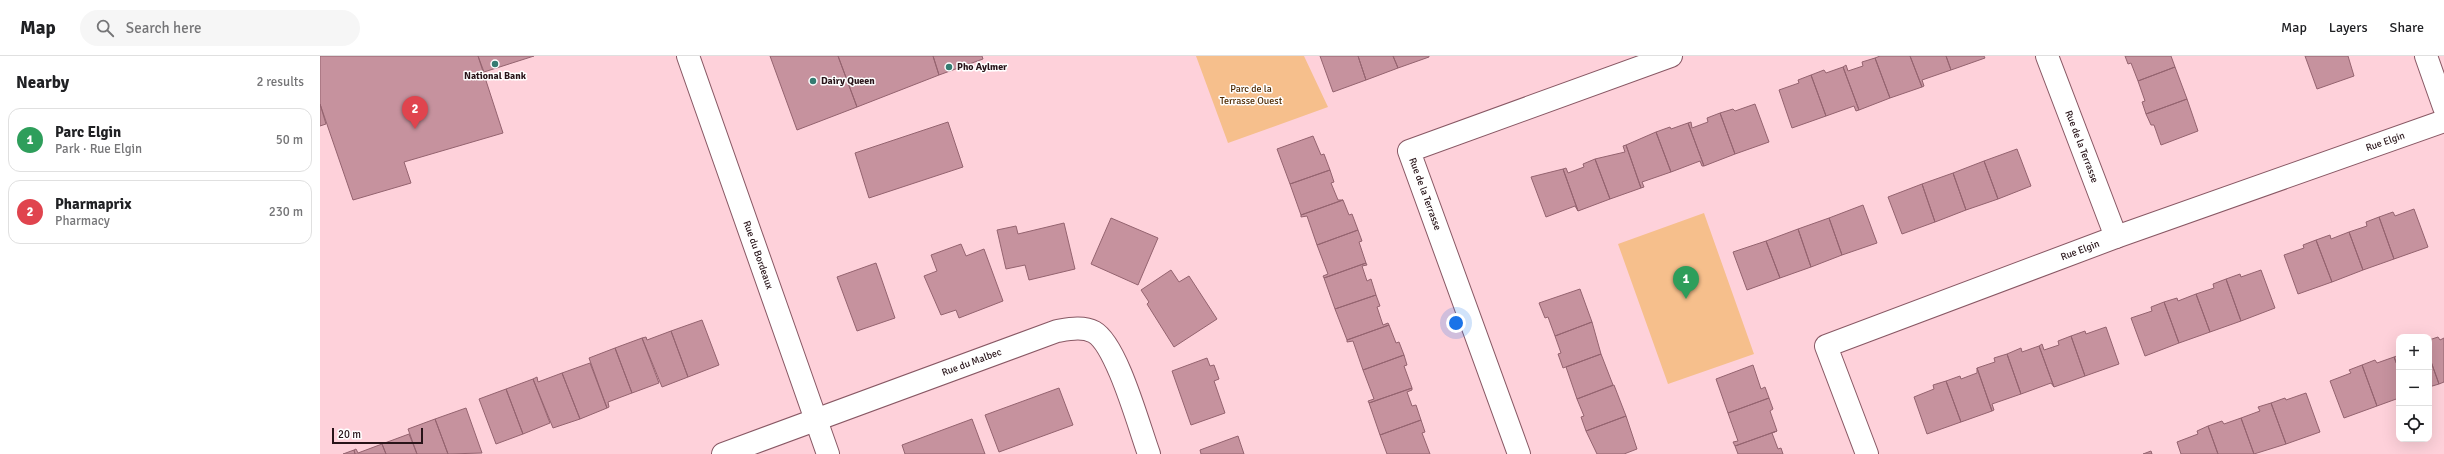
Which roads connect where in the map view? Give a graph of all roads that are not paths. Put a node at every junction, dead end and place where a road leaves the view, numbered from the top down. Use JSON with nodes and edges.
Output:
{"nodes":[{"id":1,"x":688,"y":56,"type":"edge"},
{"id":2,"x":1671,"y":56,"type":"edge"},
{"id":3,"x":2047,"y":56,"type":"edge"},
{"id":4,"x":2426,"y":56,"type":"edge"},
{"id":5,"x":2444,"y":107,"type":"edge"},
{"id":6,"x":2444,"y":121,"type":"edge"},
{"id":7,"x":2116,"y":237,"type":"junction"},
{"id":8,"x":816,"y":419,"type":"junction"},
{"id":9,"x":723,"y":454,"type":"edge"},
{"id":10,"x":828,"y":454,"type":"edge"},
{"id":11,"x":1149,"y":454,"type":"edge"},
{"id":12,"x":1519,"y":454,"type":"edge"},
{"id":13,"x":1867,"y":454,"type":"edge"}],
"edges":[{"from":1,"to":8,"type":"street","name":"Rue du Bordeaux"},
{"from":2,"to":12,"type":"street","name":"Rue de la Terrasse"},
{"from":3,"to":7,"type":"street","name":"Rue de la Terrasse"},
{"from":4,"to":5,"type":"street"},
{"from":6,"to":7,"type":"street","name":"Rue Elgin"},
{"from":7,"to":13,"type":"street","name":"Rue Elgin"},
{"from":8,"to":9,"type":"street","name":"Rue du Malbec"},
{"from":8,"to":10,"type":"street","name":"Rue du Bordeaux"},
{"from":8,"to":11,"type":"street","name":"Rue du Malbec"}]}
